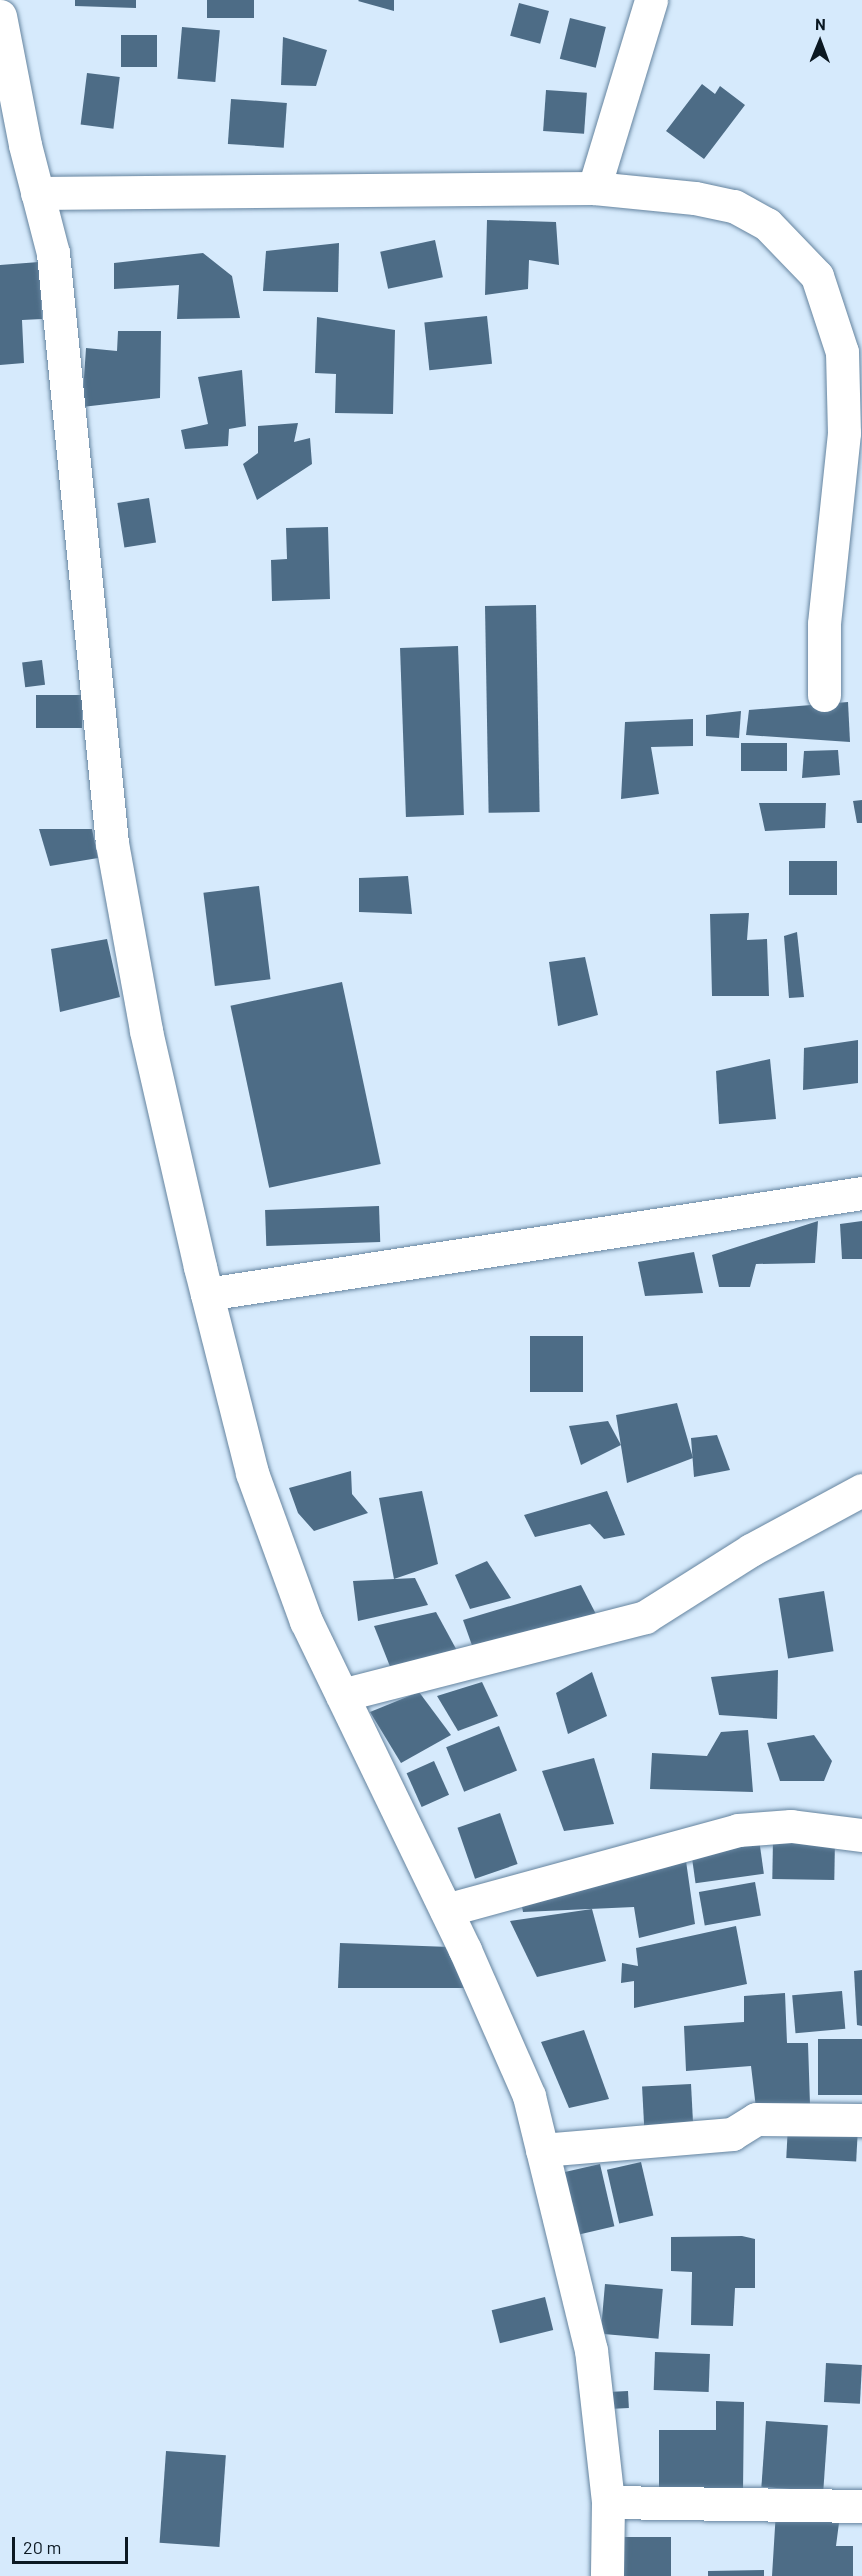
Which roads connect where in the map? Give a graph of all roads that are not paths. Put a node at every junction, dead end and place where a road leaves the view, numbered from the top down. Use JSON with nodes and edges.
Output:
{"nodes":[{"id":1,"x":651,"y":0,"type":"edge"},
{"id":2,"x":0,"y":16,"type":"edge"},
{"id":3,"x":13,"y":145,"type":"edge"},
{"id":4,"x":594,"y":188,"type":"junction"},
{"id":5,"x":37,"y":193,"type":"junction"},
{"id":6,"x":824,"y":695,"type":"dead end"},
{"id":7,"x":862,"y":1192,"type":"edge"},
{"id":8,"x":207,"y":1294,"type":"junction"},
{"id":9,"x":862,"y":1490,"type":"edge"},
{"id":10,"x":342,"y":1695,"type":"junction"},
{"id":11,"x":862,"y":1835,"type":"edge"},
{"id":12,"x":446,"y":1910,"type":"junction"},
{"id":13,"x":862,"y":2120,"type":"edge"},
{"id":14,"x":542,"y":2150,"type":"junction"},
{"id":15,"x":608,"y":2502,"type":"junction"},
{"id":16,"x":862,"y":2506,"type":"edge"},
{"id":17,"x":608,"y":2576,"type":"edge"}],
"edges":[{"from":1,"to":4,"type":"street"},
{"from":2,"to":3,"type":"street"},
{"from":3,"to":5,"type":"street"},
{"from":4,"to":5,"type":"street"},
{"from":4,"to":6,"type":"street"},
{"from":5,"to":8,"type":"street"},
{"from":7,"to":8,"type":"street"},
{"from":8,"to":10,"type":"street"},
{"from":9,"to":10,"type":"street"},
{"from":10,"to":12,"type":"street"},
{"from":11,"to":12,"type":"street"},
{"from":12,"to":14,"type":"street"},
{"from":13,"to":14,"type":"street"},
{"from":14,"to":15,"type":"street"},
{"from":15,"to":16,"type":"street"},
{"from":15,"to":17,"type":"street"}]}
